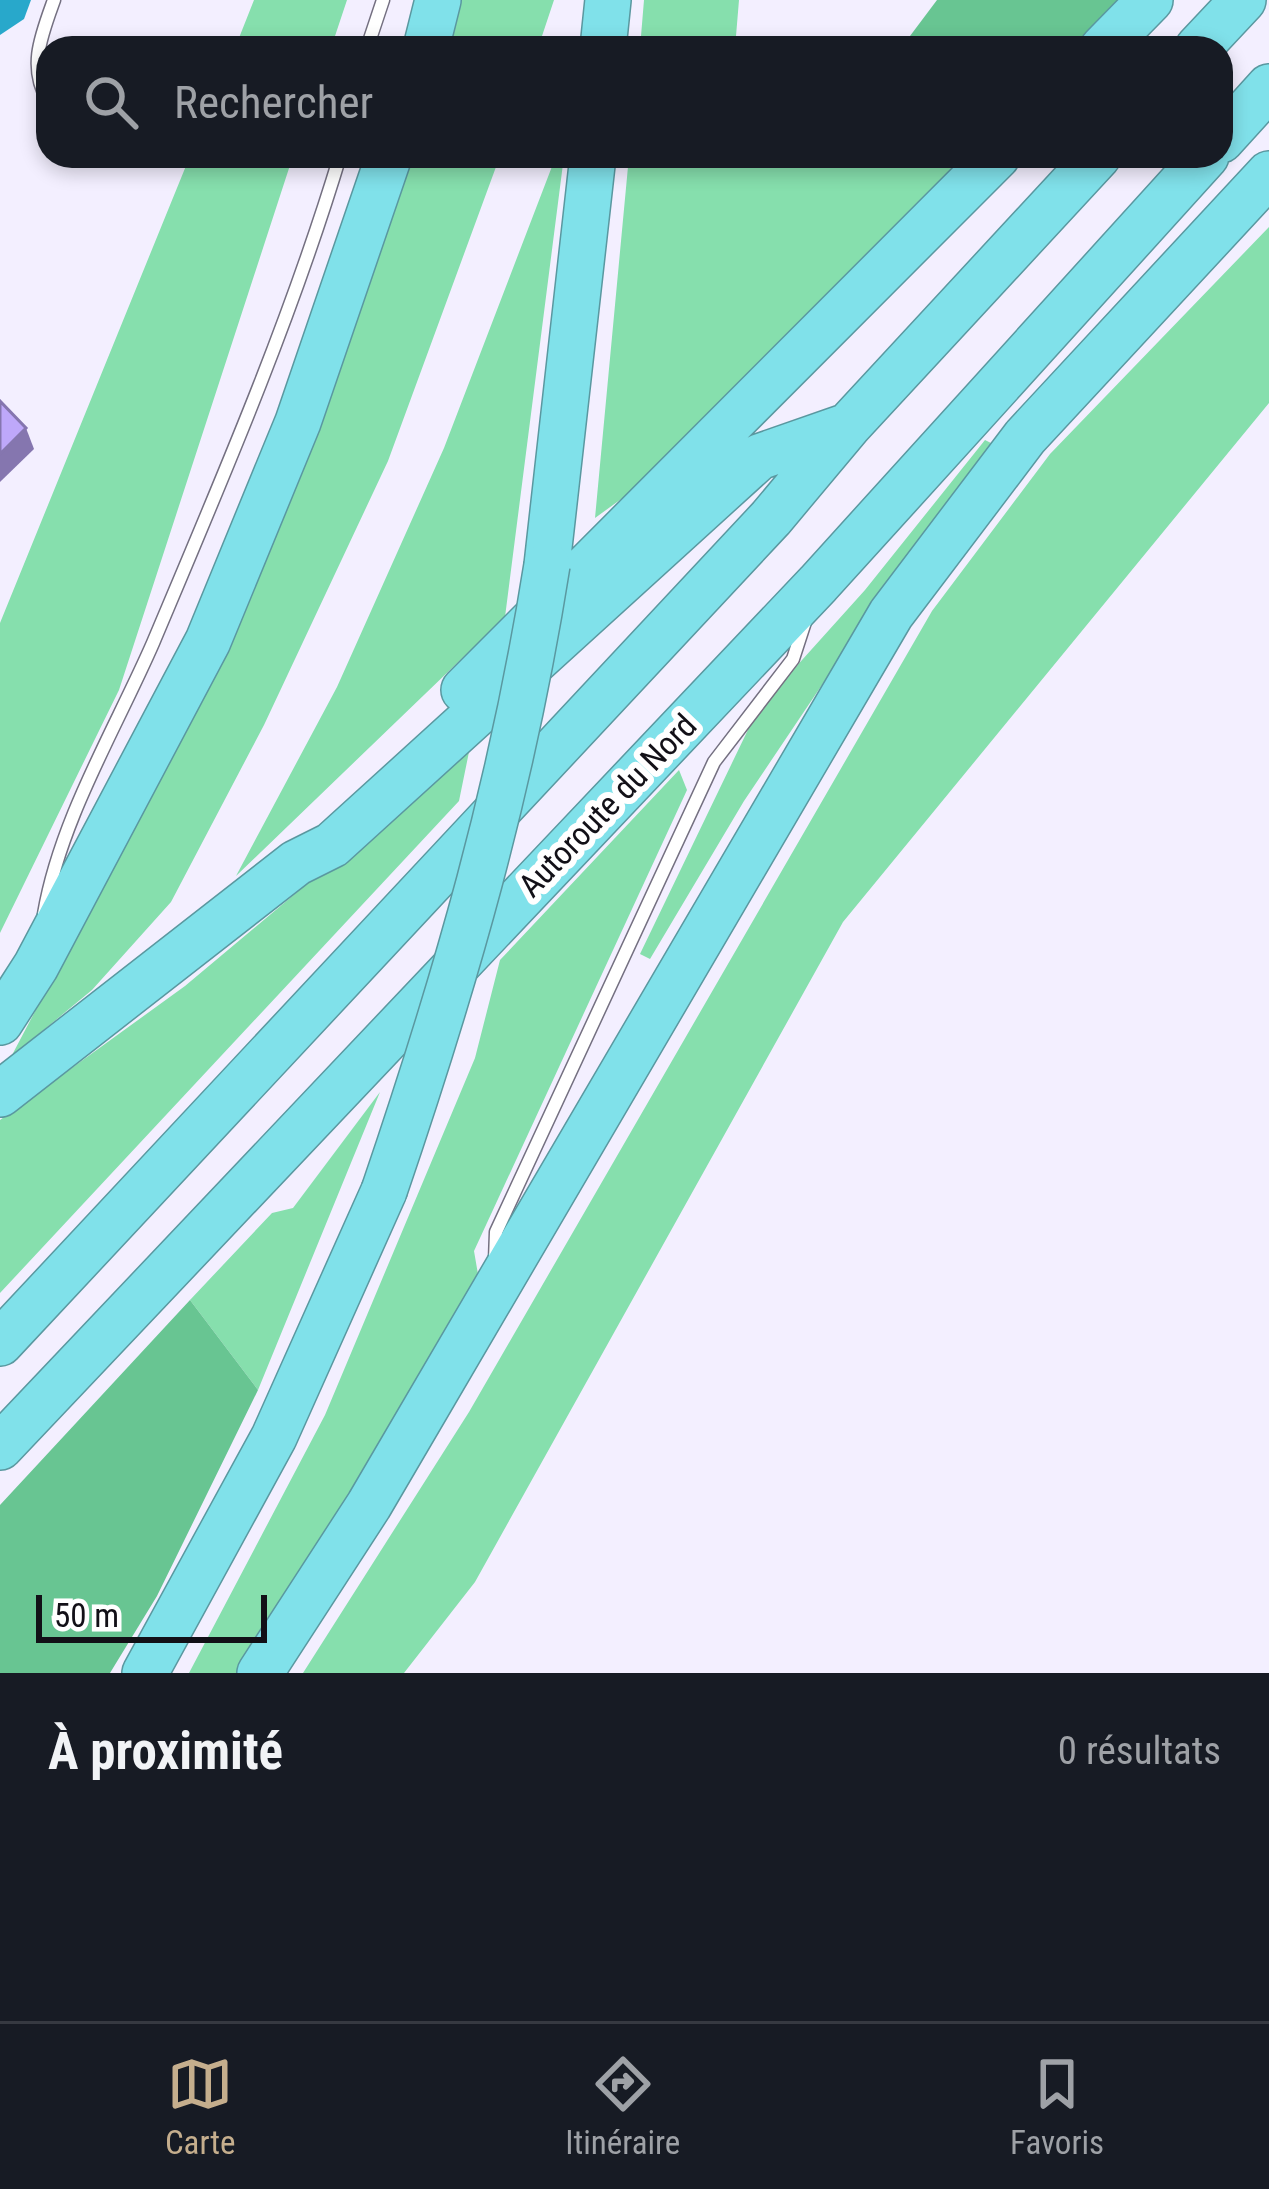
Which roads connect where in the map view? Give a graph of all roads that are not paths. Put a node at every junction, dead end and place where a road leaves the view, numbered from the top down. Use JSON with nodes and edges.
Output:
{"nodes":[{"id":1,"x":54,"y":0,"type":"edge"},
{"id":2,"x":383,"y":0,"type":"edge"},
{"id":3,"x":438,"y":0,"type":"edge"},
{"id":4,"x":608,"y":0,"type":"edge"},
{"id":5,"x":1150,"y":0,"type":"edge"},
{"id":6,"x":1243,"y":0,"type":"edge"},
{"id":7,"x":40,"y":36,"type":"edge"},
{"id":8,"x":371,"y":36,"type":"edge"},
{"id":9,"x":429,"y":36,"type":"edge"},
{"id":10,"x":604,"y":36,"type":"edge"},
{"id":11,"x":1115,"y":36,"type":"edge"},
{"id":12,"x":1209,"y":36,"type":"edge"},
{"id":13,"x":1269,"y":87,"type":"edge"},
{"id":14,"x":1233,"y":127,"type":"edge"},
{"id":15,"x":336,"y":168,"type":"edge"},
{"id":16,"x":385,"y":168,"type":"edge"},
{"id":17,"x":592,"y":168,"type":"edge"},
{"id":18,"x":986,"y":168,"type":"edge"},
{"id":19,"x":1087,"y":168,"type":"edge"},
{"id":20,"x":1195,"y":168,"type":"edge"},
{"id":21,"x":1269,"y":173,"type":"edge"},
{"id":22,"x":848,"y":426,"type":"junction"},
{"id":23,"x":818,"y":584,"type":"junction"},
{"id":24,"x":296,"y":863,"type":"junction"},
{"id":25,"x":36,"y":966,"type":"junction"},
{"id":26,"x":0,"y":1022,"type":"edge"},
{"id":27,"x":0,"y":1094,"type":"edge"},
{"id":28,"x":493,"y":1291,"type":"junction"},
{"id":29,"x":0,"y":1343,"type":"edge"},
{"id":30,"x":0,"y":1447,"type":"edge"},
{"id":31,"x":145,"y":1673,"type":"edge"},
{"id":32,"x":260,"y":1673,"type":"edge"}],
"edges":[{"from":1,"to":7,"type":"lane"},
{"from":2,"to":8,"type":"lane"},
{"from":3,"to":9,"type":"highway"},
{"from":4,"to":10,"type":"highway"},
{"from":5,"to":11,"type":"highway"},
{"from":6,"to":12,"type":"highway"},
{"from":13,"to":14,"type":"highway"},
{"from":15,"to":25,"type":"lane"},
{"from":16,"to":25,"type":"highway"},
{"from":17,"to":31,"type":"highway","bridge":true},
{"from":18,"to":24,"type":"highway"},
{"from":19,"to":22,"type":"highway"},
{"from":20,"to":23,"type":"highway","name":"Autoroute du Nord"},
{"from":21,"to":28,"type":"highway"},
{"from":22,"to":24,"type":"highway"},
{"from":22,"to":29,"type":"highway"},
{"from":23,"to":28,"type":"lane"},
{"from":23,"to":30,"type":"highway","name":"Autoroute du Nord"},
{"from":24,"to":27,"type":"highway"},
{"from":25,"to":26,"type":"highway"},
{"from":28,"to":32,"type":"highway"}]}
